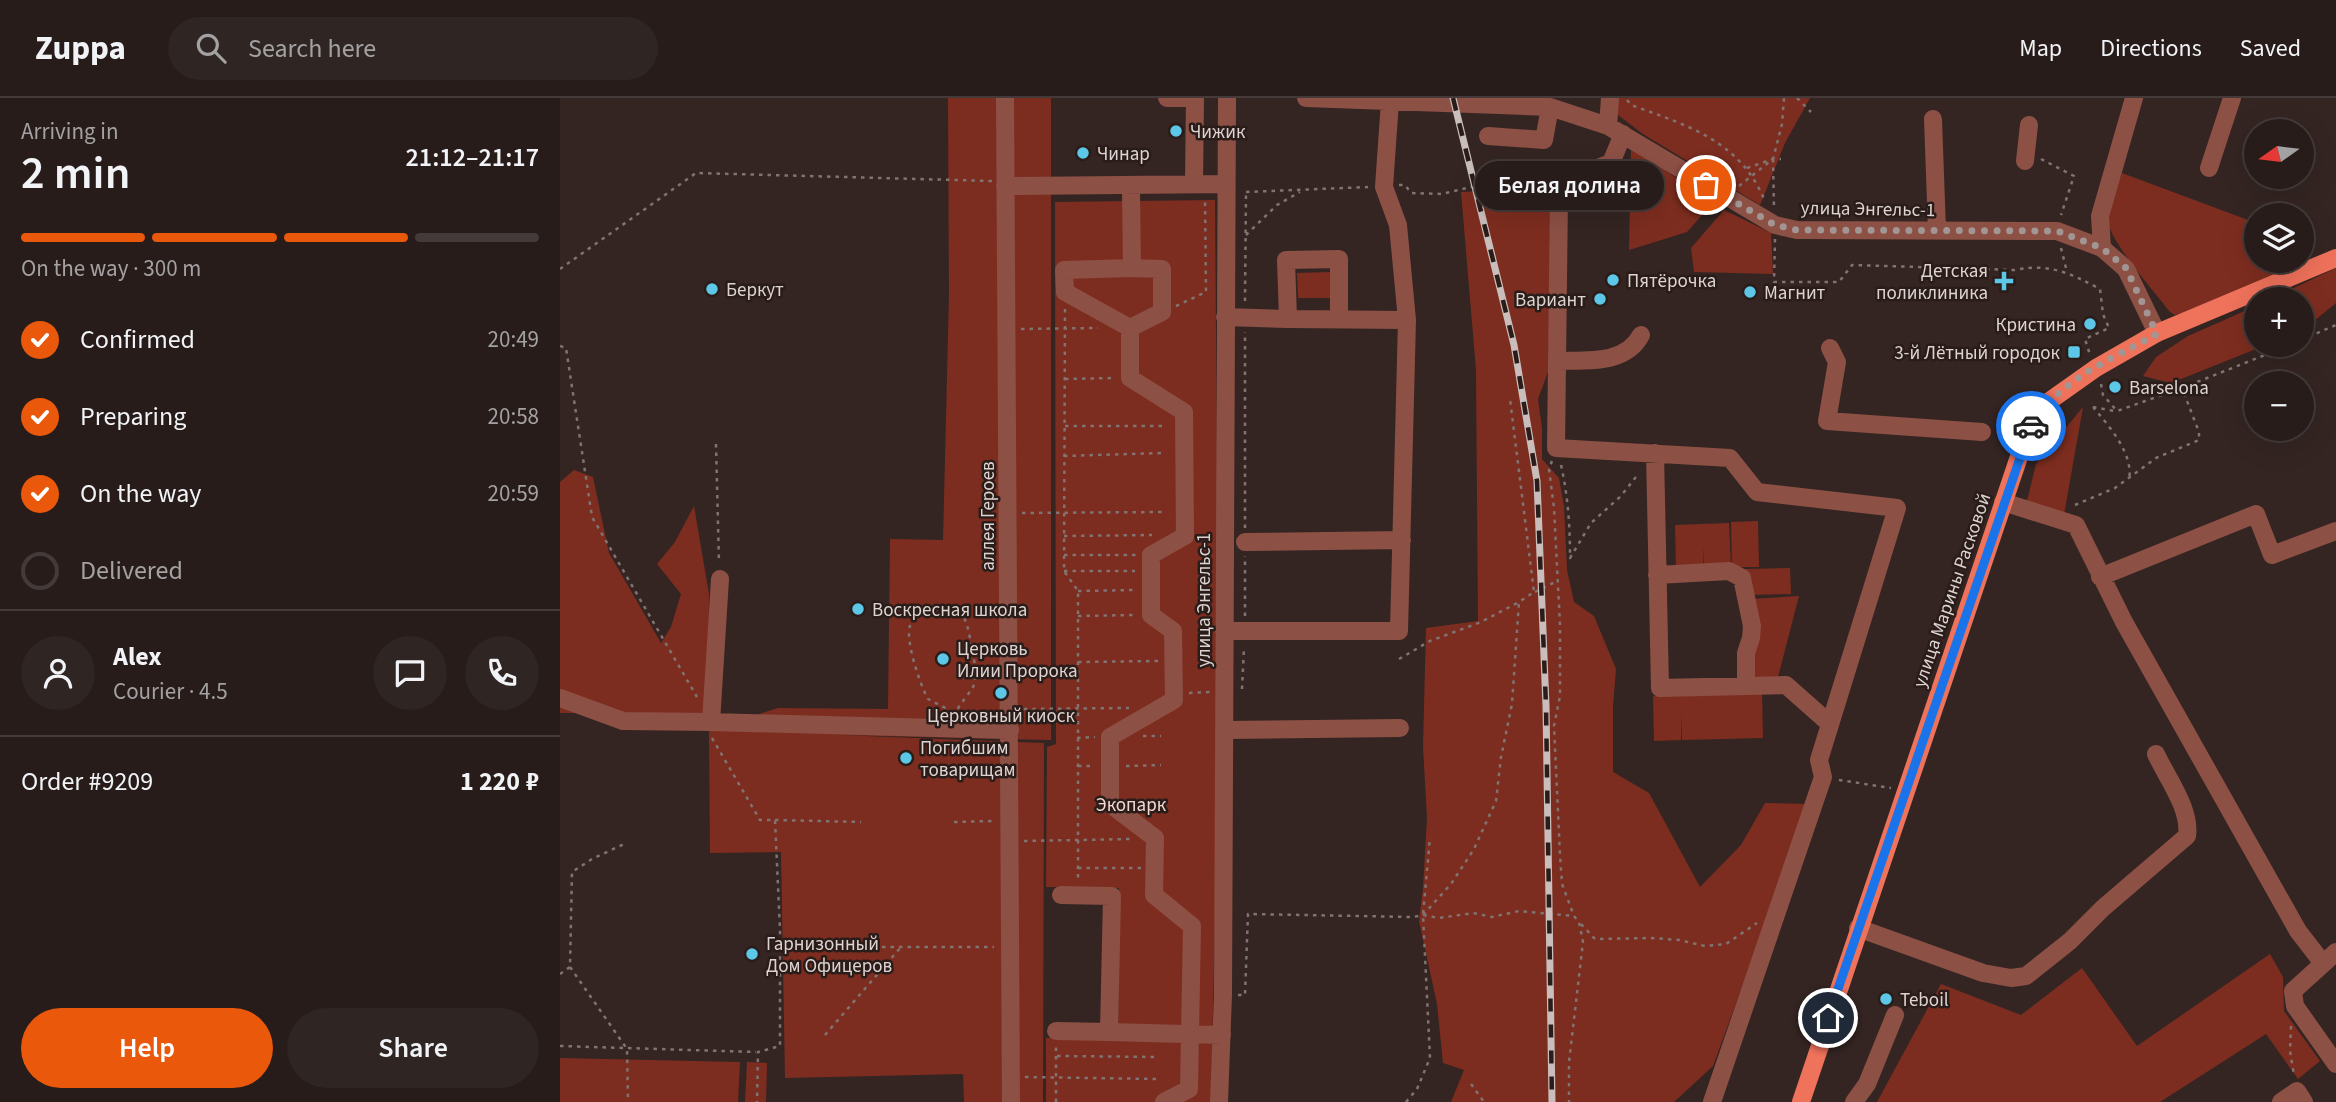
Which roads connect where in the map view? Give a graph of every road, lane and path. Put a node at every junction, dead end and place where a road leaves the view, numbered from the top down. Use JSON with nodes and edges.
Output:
{"nodes":[{"id":1,"x":1005,"y":98,"type":"edge"},
{"id":2,"x":1167,"y":98,"type":"edge"},
{"id":3,"x":1193,"y":98,"type":"edge"},
{"id":4,"x":1227,"y":98,"type":"edge"},
{"id":5,"x":1306,"y":98,"type":"edge"},
{"id":6,"x":1610,"y":98,"type":"edge"},
{"id":7,"x":1624,"y":98,"type":"edge"},
{"id":8,"x":1784,"y":98,"type":"edge"},
{"id":9,"x":1797,"y":98,"type":"edge"},
{"id":10,"x":2134,"y":98,"type":"edge"},
{"id":11,"x":2232,"y":98,"type":"edge"},
{"id":12,"x":1390,"y":101,"type":"junction"},
{"id":13,"x":1550,"y":107,"type":"junction"},
{"id":14,"x":1811,"y":113,"type":"dead end"},
{"id":15,"x":1933,"y":119,"type":"dead end"},
{"id":16,"x":2029,"y":125,"type":"dead end"},
{"id":17,"x":1616,"y":130,"type":"junction"},
{"id":18,"x":1488,"y":136,"type":"dead end"},
{"id":19,"x":2025,"y":157,"type":"joint"},
{"id":20,"x":1773,"y":159,"type":"junction"},
{"id":21,"x":1782,"y":159,"type":"dead end"},
{"id":22,"x":2209,"y":168,"type":"dead end"},
{"id":23,"x":1747,"y":169,"type":"junction"},
{"id":24,"x":1752,"y":176,"type":"junction"},
{"id":25,"x":1572,"y":178,"type":"junction"},
{"id":26,"x":1000,"y":184,"type":"junction"},
{"id":27,"x":1226,"y":184,"type":"junction"},
{"id":28,"x":1200,"y":187,"type":"junction"},
{"id":29,"x":1384,"y":187,"type":"junction"},
{"id":30,"x":1304,"y":190,"type":"junction"},
{"id":31,"x":1131,"y":191,"type":"dead end"},
{"id":32,"x":1246,"y":192,"type":"dead end"},
{"id":33,"x":1727,"y":198,"type":"junction"},
{"id":34,"x":1775,"y":225,"type":"junction"},
{"id":35,"x":1937,"y":230,"type":"junction"},
{"id":36,"x":2057,"y":231,"type":"junction"},
{"id":37,"x":1245,"y":234,"type":"dead end"},
{"id":38,"x":2102,"y":248,"type":"junction"},
{"id":39,"x":2336,"y":258,"type":"edge"},
{"id":40,"x":1132,"y":268,"type":"junction"},
{"id":41,"x":560,"y":269,"type":"edge"},
{"id":42,"x":2067,"y":272,"type":"junction"},
{"id":43,"x":1065,"y":292,"type":"junction"},
{"id":44,"x":1162,"y":312,"type":"junction"},
{"id":45,"x":2103,"y":314,"type":"dead end"},
{"id":46,"x":1225,"y":317,"type":"junction"},
{"id":47,"x":1288,"y":319,"type":"junction"},
{"id":48,"x":1339,"y":319,"type":"junction"},
{"id":49,"x":1406,"y":320,"type":"junction"},
{"id":50,"x":2336,"y":325,"type":"edge"},
{"id":51,"x":1104,"y":328,"type":"dead end"},
{"id":52,"x":1129,"y":328,"type":"junction"},
{"id":53,"x":1007,"y":329,"type":"junction"},
{"id":54,"x":1065,"y":329,"type":"junction"},
{"id":55,"x":2157,"y":334,"type":"junction"},
{"id":56,"x":2314,"y":334,"type":"edge"},
{"id":57,"x":1641,"y":335,"type":"dead end"},
{"id":58,"x":560,"y":346,"type":"edge"},
{"id":59,"x":1830,"y":348,"type":"dead end"},
{"id":60,"x":2260,"y":357,"type":"edge"},
{"id":61,"x":1558,"y":361,"type":"junction"},
{"id":62,"x":1130,"y":378,"type":"junction"},
{"id":63,"x":1065,"y":379,"type":"junction"},
{"id":64,"x":1510,"y":399,"type":"dead end"},
{"id":65,"x":2117,"y":411,"type":"dead end"},
{"id":66,"x":1162,"y":425,"type":"dead end"},
{"id":67,"x":1065,"y":426,"type":"junction"},
{"id":68,"x":1982,"y":432,"type":"dead end"},
{"id":69,"x":716,"y":444,"type":"dead end"},
{"id":70,"x":1556,"y":449,"type":"junction"},
{"id":71,"x":1162,"y":453,"type":"dead end"},
{"id":72,"x":1655,"y":453,"type":"junction"},
{"id":73,"x":1064,"y":456,"type":"junction"},
{"id":74,"x":2129,"y":480,"type":"junction"},
{"id":75,"x":2003,"y":502,"type":"junction"},
{"id":76,"x":2075,"y":505,"type":"dead end"},
{"id":77,"x":1064,"y":512,"type":"junction"},
{"id":78,"x":1162,"y":512,"type":"dead end"},
{"id":79,"x":1008,"y":513,"type":"junction"},
{"id":80,"x":2336,"y":531,"type":"edge"},
{"id":81,"x":602,"y":535,"type":"dead end"},
{"id":82,"x":1162,"y":535,"type":"dead end"},
{"id":83,"x":1064,"y":536,"type":"junction"},
{"id":84,"x":1402,"y":540,"type":"junction"},
{"id":85,"x":1245,"y":542,"type":"dead end"},
{"id":86,"x":1064,"y":555,"type":"junction"},
{"id":87,"x":1064,"y":571,"type":"junction"},
{"id":88,"x":1151,"y":572,"type":"junction"},
{"id":89,"x":1657,"y":575,"type":"junction"},
{"id":90,"x":2100,"y":577,"type":"junction"},
{"id":91,"x":720,"y":579,"type":"joint"},
{"id":92,"x":1557,"y":581,"type":"junction"},
{"id":93,"x":1078,"y":592,"type":"junction"},
{"id":94,"x":1534,"y":592,"type":"junction"},
{"id":95,"x":1519,"y":602,"type":"junction"},
{"id":96,"x":1151,"y":615,"type":"junction"},
{"id":97,"x":1079,"y":616,"type":"junction"},
{"id":98,"x":1224,"y":631,"type":"junction"},
{"id":99,"x":1399,"y":659,"type":"dead end"},
{"id":100,"x":1161,"y":661,"type":"dead end"},
{"id":101,"x":1078,"y":662,"type":"junction"},
{"id":102,"x":1746,"y":685,"type":"junction"},
{"id":103,"x":560,"y":698,"type":"edge"},
{"id":104,"x":1133,"y":708,"type":"dead end"},
{"id":105,"x":1010,"y":709,"type":"junction"},
{"id":106,"x":1077,"y":709,"type":"junction"},
{"id":107,"x":956,"y":720,"type":"junction"},
{"id":108,"x":711,"y":722,"type":"junction"},
{"id":109,"x":1830,"y":724,"type":"junction"},
{"id":110,"x":1400,"y":728,"type":"dead end"},
{"id":111,"x":1010,"y":730,"type":"junction"},
{"id":112,"x":1224,"y":730,"type":"junction"},
{"id":113,"x":2155,"y":754,"type":"dead end"},
{"id":114,"x":1823,"y":777,"type":"junction"},
{"id":115,"x":1898,"y":790,"type":"dead end"},
{"id":116,"x":775,"y":820,"type":"dead end"},
{"id":117,"x":1011,"y":821,"type":"junction"},
{"id":118,"x":860,"y":822,"type":"dead end"},
{"id":119,"x":954,"y":822,"type":"dead end"},
{"id":120,"x":1430,"y":837,"type":"dead end"},
{"id":121,"x":1155,"y":838,"type":"junction"},
{"id":122,"x":1078,"y":839,"type":"junction"},
{"id":123,"x":1010,"y":841,"type":"junction"},
{"id":124,"x":624,"y":844,"type":"dead end"},
{"id":125,"x":1078,"y":868,"type":"junction"},
{"id":126,"x":1154,"y":868,"type":"junction"},
{"id":127,"x":1070,"y":895,"type":"joint"},
{"id":128,"x":1778,"y":910,"type":"junction"},
{"id":129,"x":1423,"y":915,"type":"junction"},
{"id":130,"x":1574,"y":916,"type":"junction"},
{"id":131,"x":1579,"y":922,"type":"junction"},
{"id":132,"x":1858,"y":928,"type":"junction"},
{"id":133,"x":901,"y":947,"type":"junction"},
{"id":134,"x":1010,"y":947,"type":"junction"},
{"id":135,"x":2329,"y":957,"type":"edge"},
{"id":136,"x":570,"y":967,"type":"junction"},
{"id":137,"x":560,"y":974,"type":"edge"},
{"id":138,"x":1223,"y":995,"type":"junction"},
{"id":139,"x":2295,"y":1006,"type":"junction"},
{"id":140,"x":1895,"y":1015,"type":"dead end"},
{"id":141,"x":1056,"y":1031,"type":"joint"},
{"id":142,"x":1109,"y":1032,"type":"junction"},
{"id":143,"x":825,"y":1035,"type":"dead end"},
{"id":144,"x":1191,"y":1035,"type":"junction"},
{"id":145,"x":1222,"y":1035,"type":"junction"},
{"id":146,"x":560,"y":1046,"type":"edge"},
{"id":147,"x":627,"y":1049,"type":"junction"},
{"id":148,"x":758,"y":1052,"type":"junction"},
{"id":149,"x":1057,"y":1056,"type":"junction"},
{"id":150,"x":1158,"y":1057,"type":"dead end"},
{"id":151,"x":2336,"y":1064,"type":"edge"},
{"id":152,"x":1011,"y":1077,"type":"junction"},
{"id":153,"x":1056,"y":1077,"type":"junction"},
{"id":154,"x":1158,"y":1079,"type":"dead end"},
{"id":155,"x":1471,"y":1084,"type":"dead end"},
{"id":156,"x":2300,"y":1097,"type":"edge"},
{"id":157,"x":628,"y":1102,"type":"edge"},
{"id":158,"x":757,"y":1102,"type":"edge"},
{"id":159,"x":1010,"y":1102,"type":"edge"},
{"id":160,"x":1056,"y":1102,"type":"edge"},
{"id":161,"x":1164,"y":1102,"type":"edge"},
{"id":162,"x":1219,"y":1102,"type":"edge"},
{"id":163,"x":1406,"y":1102,"type":"edge"},
{"id":164,"x":1484,"y":1102,"type":"edge"},
{"id":165,"x":1569,"y":1102,"type":"edge"},
{"id":166,"x":1712,"y":1102,"type":"edge"},
{"id":167,"x":1801,"y":1102,"type":"edge"},
{"id":168,"x":1854,"y":1102,"type":"edge"},
{"id":169,"x":2281,"y":1102,"type":"edge"}],
"edges":[{"from":1,"to":26,"type":"street","name":"аллея Героев"},
{"from":2,"to":3,"type":"street"},
{"from":3,"to":28,"type":"street"},
{"from":4,"to":27,"type":"street","name":"улица Энгельс-1"},
{"from":5,"to":12,"type":"street","name":"улица Энгельс-1"},
{"from":6,"to":17,"type":"street"},
{"from":7,"to":23,"type":"path"},
{"from":8,"to":20,"type":"path"},
{"from":9,"to":14,"type":"path"},
{"from":10,"to":38,"type":"street"},
{"from":11,"to":22,"type":"street"},
{"from":12,"to":13,"type":"street","name":"улица Энгельс-1"},
{"from":12,"to":29,"type":"street"},
{"from":13,"to":17,"type":"street","name":"улица Энгельс-1"},
{"from":13,"to":18,"type":"street"},
{"from":15,"to":35,"type":"street"},
{"from":16,"to":19,"type":"street"},
{"from":17,"to":25,"type":"street"},
{"from":17,"to":33,"type":"street","name":"улица Энгельс-1"},
{"from":19,"to":36,"type":"path"},
{"from":20,"to":21,"type":"path"},
{"from":20,"to":23,"type":"path"},
{"from":20,"to":24,"type":"path"},
{"from":20,"to":34,"type":"path"},
{"from":23,"to":24,"type":"path"},
{"from":24,"to":33,"type":"path"},
{"from":24,"to":34,"type":"path"},
{"from":25,"to":29,"type":"path"},
{"from":25,"to":61,"type":"street"},
{"from":26,"to":28,"type":"street"},
{"from":26,"to":41,"type":"path"},
{"from":26,"to":53,"type":"street","name":"аллея Героев"},
{"from":27,"to":28,"type":"street"},
{"from":27,"to":46,"type":"street","name":"улица Энгельс-1"},
{"from":28,"to":44,"type":"path"},
{"from":29,"to":30,"type":"path"},
{"from":29,"to":49,"type":"street"},
{"from":30,"to":32,"type":"path"},
{"from":30,"to":37,"type":"path"},
{"from":31,"to":40,"type":"street"},
{"from":33,"to":34,"type":"street","name":"улица Энгельс-1"},
{"from":34,"to":35,"type":"street","name":"улица Энгельс-1"},
{"from":34,"to":42,"type":"path"},
{"from":35,"to":36,"type":"street","name":"улица Энгельс-1"},
{"from":36,"to":38,"type":"street","name":"улица Энгельс-1"},
{"from":36,"to":42,"type":"path"},
{"from":38,"to":55,"type":"street","name":"улица Энгельс-1"},
{"from":39,"to":55,"type":"main road","name":"улица Марины Расковой"},
{"from":40,"to":43,"type":"street"},
{"from":40,"to":44,"type":"street"},
{"from":42,"to":45,"type":"path"},
{"from":43,"to":52,"type":"street"},
{"from":43,"to":54,"type":"path"},
{"from":44,"to":52,"type":"street"},
{"from":46,"to":47,"type":"street"},
{"from":46,"to":98,"type":"street","name":"улица Энгельс-1"},
{"from":47,"to":48,"type":"street"},
{"from":47,"to":48,"type":"street"},
{"from":48,"to":49,"type":"street"},
{"from":49,"to":84,"type":"street"},
{"from":50,"to":56,"type":"path"},
{"from":51,"to":54,"type":"path"},
{"from":52,"to":62,"type":"street"},
{"from":53,"to":54,"type":"path"},
{"from":53,"to":79,"type":"street","name":"аллея Героев"},
{"from":54,"to":63,"type":"path"},
{"from":55,"to":75,"type":"main road","name":"улица Марины Расковой"},
{"from":57,"to":61,"type":"street"},
{"from":58,"to":81,"type":"path"},
{"from":59,"to":68,"type":"street"},
{"from":60,"to":74,"type":"path"},
{"from":61,"to":70,"type":"street"},
{"from":62,"to":63,"type":"path"},
{"from":62,"to":88,"type":"street"},
{"from":63,"to":67,"type":"path"},
{"from":64,"to":94,"type":"path"},
{"from":65,"to":74,"type":"path"},
{"from":66,"to":67,"type":"path"},
{"from":67,"to":73,"type":"path"},
{"from":69,"to":91,"type":"path"},
{"from":70,"to":72,"type":"street"},
{"from":70,"to":72,"type":"path"},
{"from":70,"to":92,"type":"path"},
{"from":71,"to":73,"type":"path"},
{"from":72,"to":89,"type":"street"},
{"from":72,"to":109,"type":"street"},
{"from":73,"to":77,"type":"path"},
{"from":74,"to":76,"type":"path"},
{"from":75,"to":90,"type":"street"},
{"from":75,"to":132,"type":"main road","name":"улица Марины Расковой"},
{"from":77,"to":78,"type":"path"},
{"from":77,"to":79,"type":"path"},
{"from":77,"to":83,"type":"path"},
{"from":79,"to":105,"type":"street","name":"аллея Героев"},
{"from":80,"to":90,"type":"street"},
{"from":82,"to":83,"type":"path"},
{"from":83,"to":86,"type":"path"},
{"from":84,"to":85,"type":"street"},
{"from":84,"to":98,"type":"street"},
{"from":86,"to":87,"type":"path"},
{"from":86,"to":88,"type":"path"},
{"from":87,"to":88,"type":"path"},
{"from":87,"to":93,"type":"path"},
{"from":88,"to":93,"type":"path"},
{"from":88,"to":96,"type":"street"},
{"from":89,"to":102,"type":"street"},
{"from":89,"to":102,"type":"street"},
{"from":90,"to":135,"type":"street"},
{"from":91,"to":108,"type":"street"},
{"from":92,"to":94,"type":"path"},
{"from":92,"to":130,"type":"path"},
{"from":93,"to":97,"type":"path"},
{"from":94,"to":95,"type":"path"},
{"from":95,"to":99,"type":"path"},
{"from":95,"to":129,"type":"path"},
{"from":96,"to":97,"type":"path"},
{"from":96,"to":121,"type":"street"},
{"from":97,"to":101,"type":"path"},
{"from":98,"to":112,"type":"street","name":"улица Энгельс-1"},
{"from":100,"to":101,"type":"path"},
{"from":101,"to":106,"type":"path"},
{"from":102,"to":109,"type":"street"},
{"from":103,"to":108,"type":"street"},
{"from":104,"to":106,"type":"path"},
{"from":105,"to":106,"type":"path"},
{"from":105,"to":111,"type":"street","name":"аллея Героев"},
{"from":106,"to":122,"type":"path"},
{"from":107,"to":107,"type":"path"},
{"from":107,"to":108,"type":"street"},
{"from":107,"to":111,"type":"street"},
{"from":109,"to":114,"type":"street"},
{"from":110,"to":112,"type":"street"},
{"from":111,"to":117,"type":"street","name":"аллея Героев"},
{"from":112,"to":138,"type":"street","name":"улица Энгельс-1"},
{"from":113,"to":132,"type":"street"},
{"from":114,"to":115,"type":"path"},
{"from":114,"to":128,"type":"street"},
{"from":116,"to":118,"type":"path"},
{"from":117,"to":119,"type":"path"},
{"from":117,"to":123,"type":"street","name":"аллея Героев"},
{"from":120,"to":129,"type":"path"},
{"from":121,"to":122,"type":"path"},
{"from":121,"to":126,"type":"street"},
{"from":122,"to":123,"type":"path"},
{"from":122,"to":125,"type":"path"},
{"from":123,"to":134,"type":"street","name":"аллея Героев"},
{"from":124,"to":136,"type":"path"},
{"from":125,"to":126,"type":"path"},
{"from":125,"to":127,"type":"path"},
{"from":126,"to":144,"type":"street"},
{"from":127,"to":142,"type":"street"},
{"from":128,"to":131,"type":"path"},
{"from":128,"to":166,"type":"street"},
{"from":129,"to":130,"type":"path"},
{"from":129,"to":138,"type":"path"},
{"from":129,"to":163,"type":"path"},
{"from":130,"to":131,"type":"path"},
{"from":131,"to":165,"type":"path"},
{"from":132,"to":167,"type":"main road","name":"улица Марины Расковой"},
{"from":133,"to":134,"type":"path"},
{"from":133,"to":143,"type":"path"},
{"from":133,"to":148,"type":"path"},
{"from":134,"to":152,"type":"street","name":"аллея Героев"},
{"from":135,"to":139,"type":"street"},
{"from":136,"to":137,"type":"path"},
{"from":136,"to":147,"type":"path"},
{"from":138,"to":145,"type":"street","name":"улица Энгельс-1"},
{"from":139,"to":151,"type":"street"},
{"from":139,"to":156,"type":"path"},
{"from":140,"to":168,"type":"street"},
{"from":141,"to":142,"type":"street"},
{"from":141,"to":149,"type":"path"},
{"from":142,"to":144,"type":"street"},
{"from":144,"to":145,"type":"street"},
{"from":144,"to":161,"type":"street"},
{"from":145,"to":162,"type":"street","name":"улица Энгельс-1"},
{"from":146,"to":147,"type":"path"},
{"from":147,"to":148,"type":"path"},
{"from":147,"to":157,"type":"path"},
{"from":148,"to":158,"type":"path"},
{"from":149,"to":150,"type":"path"},
{"from":149,"to":153,"type":"path"},
{"from":152,"to":153,"type":"path"},
{"from":152,"to":159,"type":"street","name":"аллея Героев"},
{"from":153,"to":154,"type":"path"},
{"from":153,"to":160,"type":"path"},
{"from":155,"to":164,"type":"path"},
{"from":156,"to":169,"type":"street"}]}
